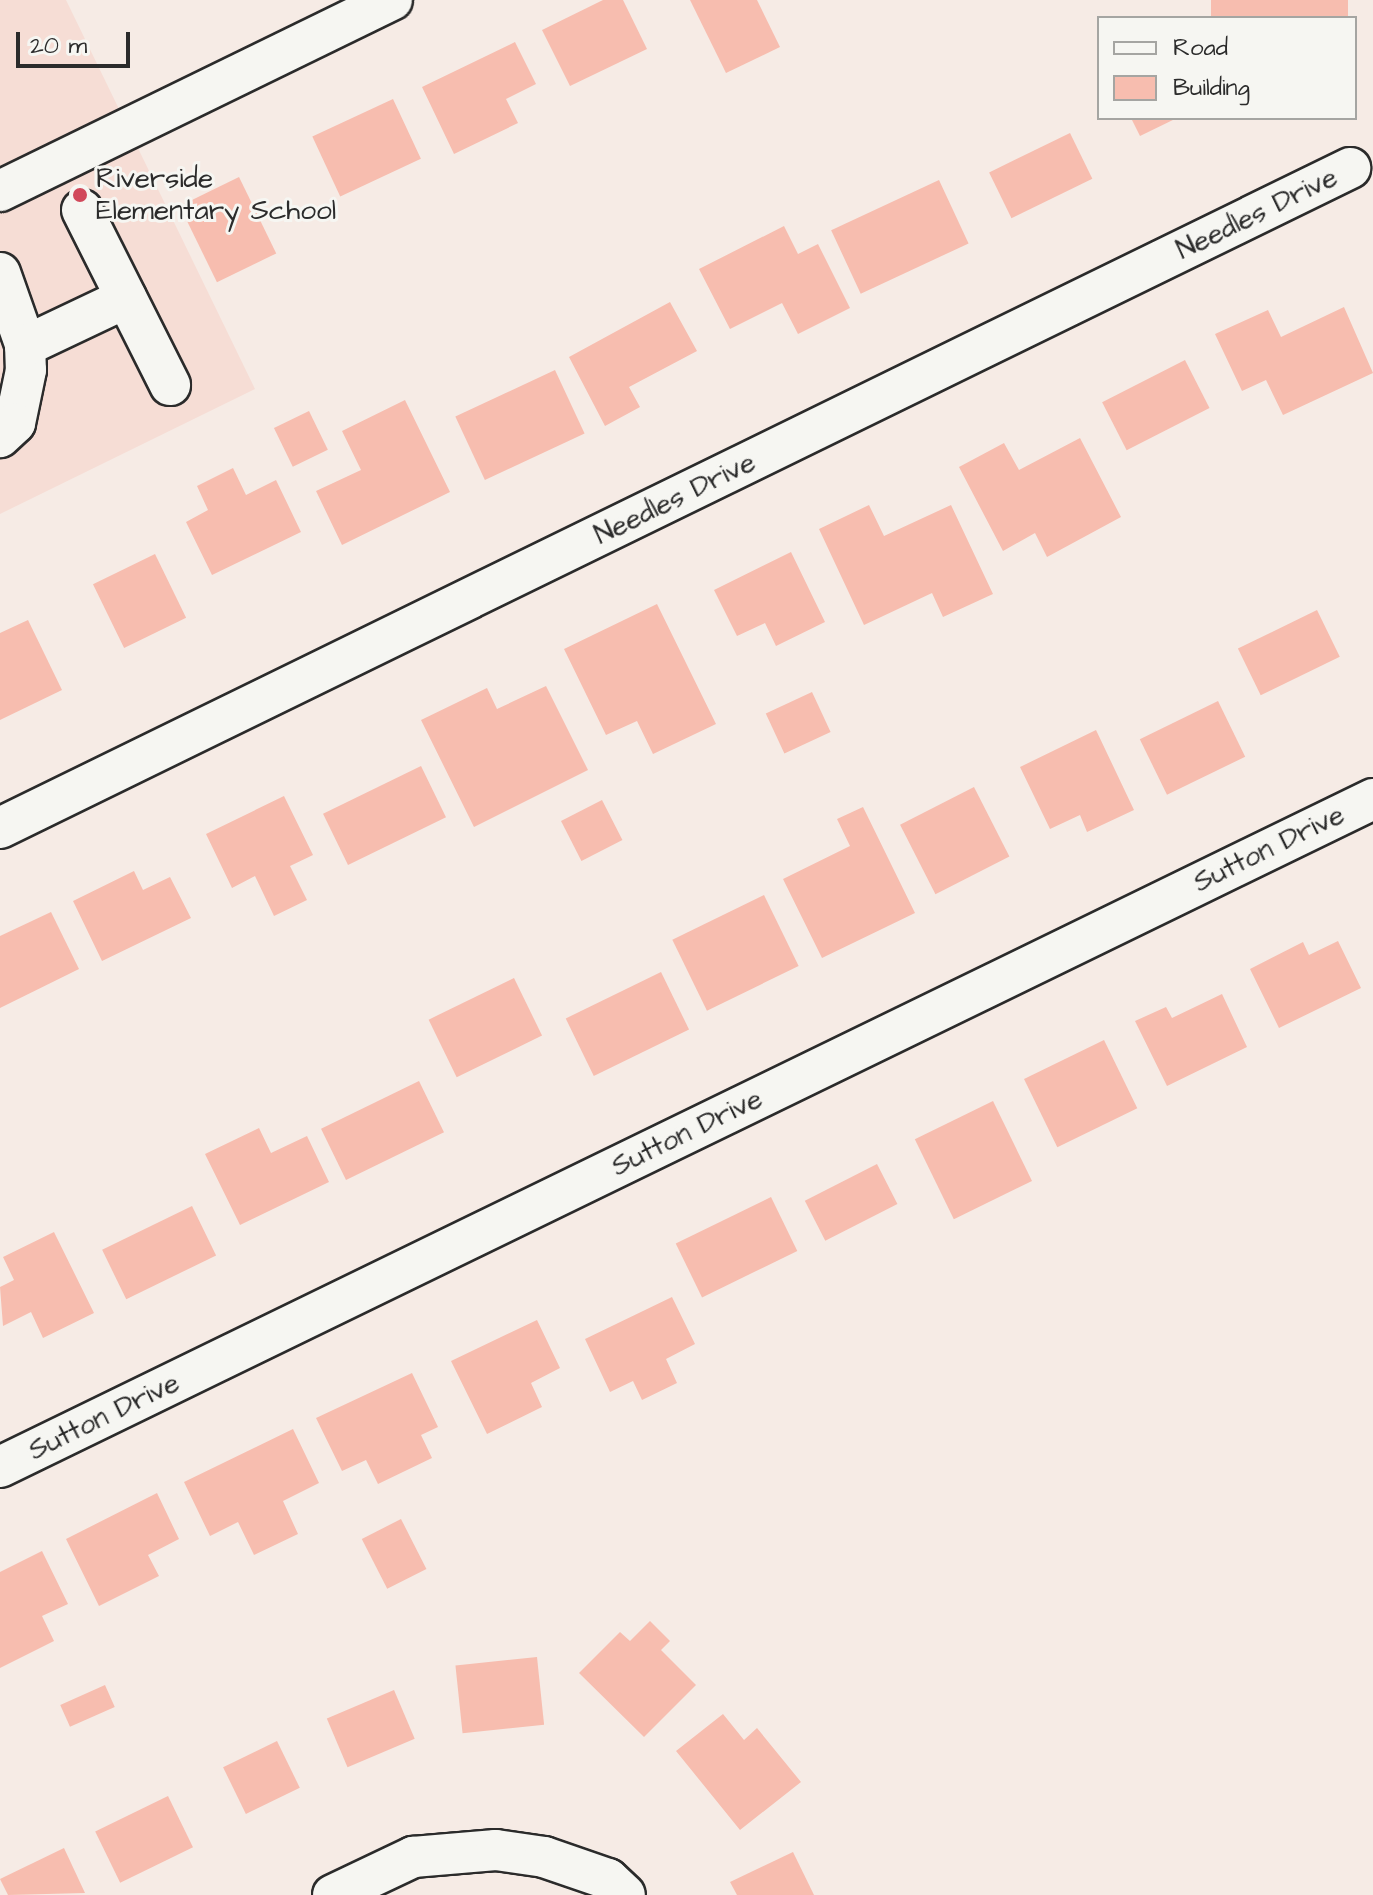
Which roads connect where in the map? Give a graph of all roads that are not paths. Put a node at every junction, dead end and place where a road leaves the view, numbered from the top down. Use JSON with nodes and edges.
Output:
{"nodes":[{"id":1,"x":384,"y":2,"type":"edge"},
{"id":2,"x":1350,"y":168,"type":"dead end"},
{"id":3,"x":0,"y":191,"type":"edge"},
{"id":4,"x":82,"y":210,"type":"dead end"},
{"id":5,"x":0,"y":273,"type":"edge"},
{"id":6,"x":126,"y":298,"type":"junction"},
{"id":7,"x":25,"y":346,"type":"junction"},
{"id":8,"x":170,"y":385,"type":"dead end"},
{"id":9,"x":0,"y":437,"type":"edge"},
{"id":10,"x":1373,"y":799,"type":"edge"},
{"id":11,"x":0,"y":828,"type":"edge"},
{"id":12,"x":0,"y":1467,"type":"edge"},
{"id":13,"x":333,"y":1895,"type":"edge"},
{"id":14,"x":625,"y":1895,"type":"edge"}],
"edges":[{"from":1,"to":3,"type":"street"},
{"from":2,"to":11,"type":"street","name":"Needles Drive"},
{"from":4,"to":6,"type":"street"},
{"from":5,"to":7,"type":"street"},
{"from":6,"to":7,"type":"street"},
{"from":6,"to":8,"type":"street"},
{"from":7,"to":9,"type":"street"},
{"from":10,"to":12,"type":"street","name":"Sutton Drive"},
{"from":13,"to":14,"type":"street"}]}
